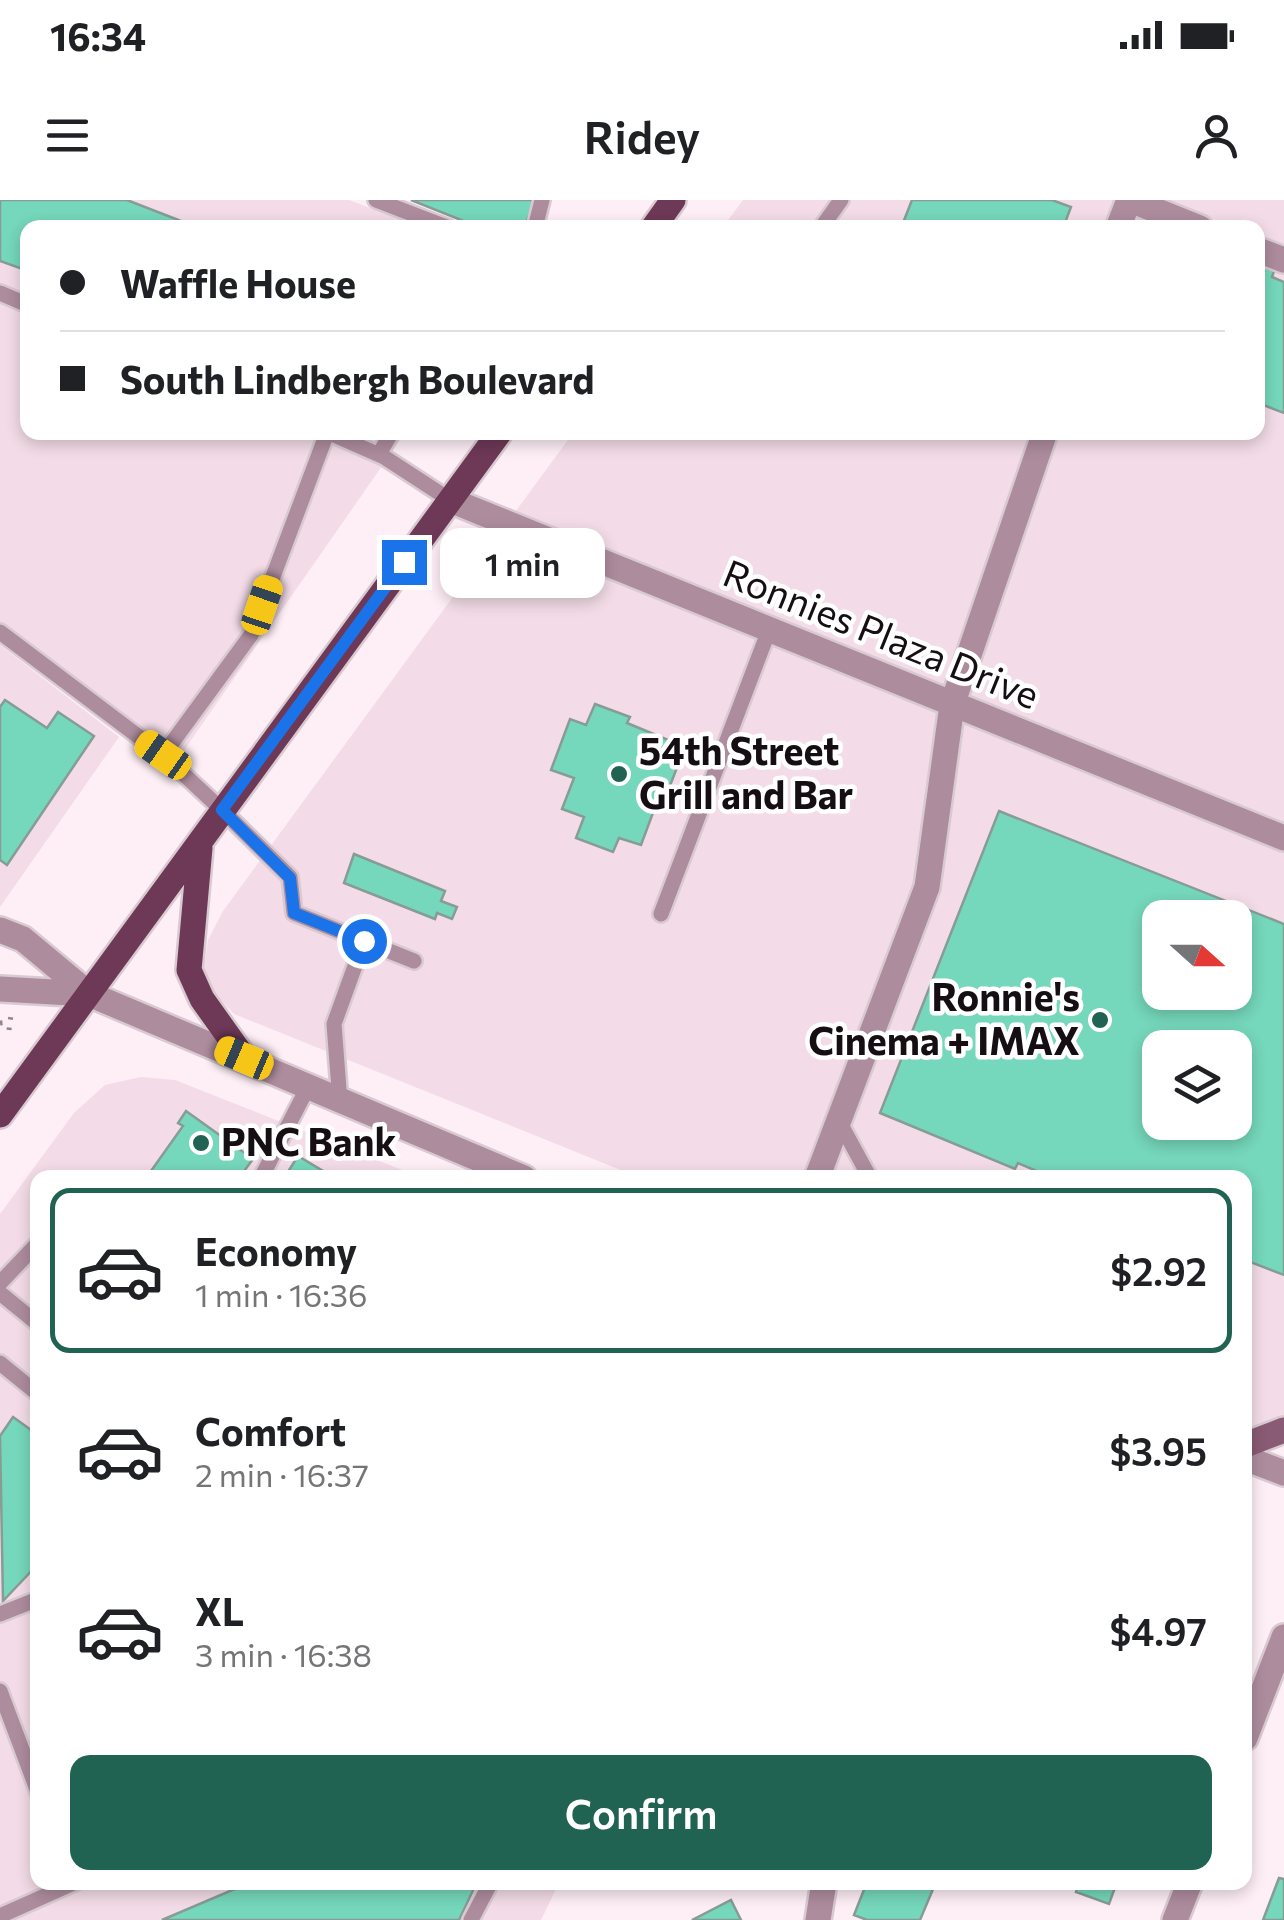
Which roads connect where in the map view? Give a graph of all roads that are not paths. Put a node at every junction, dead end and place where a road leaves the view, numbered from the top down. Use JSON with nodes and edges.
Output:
{"nodes":[{"id":1,"x":376,"y":200,"type":"edge"},
{"id":2,"x":1130,"y":200,"type":"edge"},
{"id":3,"x":428,"y":220,"type":"edge"},
{"id":4,"x":1180,"y":220,"type":"edge"},
{"id":5,"x":324,"y":440,"type":"edge"},
{"id":6,"x":346,"y":440,"type":"edge"},
{"id":7,"x":387,"y":440,"type":"edge"},
{"id":8,"x":494,"y":440,"type":"edge"},
{"id":9,"x":1042,"y":440,"type":"edge"},
{"id":10,"x":379,"y":454,"type":"junction"},
{"id":11,"x":450,"y":500,"type":"junction"},
{"id":12,"x":769,"y":630,"type":"junction"},
{"id":13,"x":0,"y":632,"type":"edge"},
{"id":14,"x":952,"y":705,"type":"junction"},
{"id":15,"x":163,"y":755,"type":"junction"},
{"id":16,"x":222,"y":810,"type":"junction"},
{"id":17,"x":1284,"y":838,"type":"edge"},
{"id":18,"x":200,"y":843,"type":"junction"},
{"id":19,"x":661,"y":914,"type":"dead end"},
{"id":20,"x":0,"y":930,"type":"edge"},
{"id":21,"x":364,"y":941,"type":"junction"},
{"id":22,"x":414,"y":961,"type":"dead end"},
{"id":23,"x":89,"y":994,"type":"junction"},
{"id":24,"x":5,"y":1001,"type":"edge"},
{"id":25,"x":244,"y":1058,"type":"junction"},
{"id":26,"x":308,"y":1087,"type":"junction"},
{"id":27,"x":340,"y":1102,"type":"junction"},
{"id":28,"x":0,"y":1115,"type":"edge"},
{"id":29,"x":839,"y":1121,"type":"junction"},
{"id":30,"x":265,"y":1170,"type":"edge"},
{"id":31,"x":505,"y":1170,"type":"edge"},
{"id":32,"x":820,"y":1170,"type":"edge"},
{"id":33,"x":866,"y":1170,"type":"edge"},
{"id":34,"x":30,"y":1251,"type":"edge"},
{"id":35,"x":0,"y":1283,"type":"edge"},
{"id":36,"x":0,"y":1293,"type":"edge"},
{"id":37,"x":30,"y":1317,"type":"edge"},
{"id":38,"x":0,"y":1363,"type":"edge"},
{"id":39,"x":30,"y":1387,"type":"edge"},
{"id":40,"x":1284,"y":1430,"type":"edge"},
{"id":41,"x":1252,"y":1442,"type":"edge"},
{"id":42,"x":1252,"y":1461,"type":"edge"},
{"id":43,"x":1284,"y":1473,"type":"edge"},
{"id":44,"x":30,"y":1601,"type":"edge"},
{"id":45,"x":0,"y":1614,"type":"edge"},
{"id":46,"x":1284,"y":1636,"type":"edge"},
{"id":47,"x":0,"y":1691,"type":"edge"},
{"id":48,"x":1252,"y":1720,"type":"edge"},
{"id":49,"x":30,"y":1771,"type":"edge"},
{"id":50,"x":58,"y":1890,"type":"edge"},
{"id":51,"x":486,"y":1890,"type":"edge"},
{"id":52,"x":823,"y":1890,"type":"edge"},
{"id":53,"x":1187,"y":1890,"type":"edge"},
{"id":54,"x":0,"y":1916,"type":"edge"},
{"id":55,"x":471,"y":1920,"type":"edge"},
{"id":56,"x":818,"y":1920,"type":"edge"},
{"id":57,"x":1175,"y":1920,"type":"edge"}],
"edges":[{"from":1,"to":3,"type":"lane"},
{"from":2,"to":4,"type":"street"},
{"from":5,"to":15,"type":"lane"},
{"from":6,"to":10,"type":"lane"},
{"from":7,"to":10,"type":"lane"},
{"from":8,"to":11,"type":"main road"},
{"from":9,"to":14,"type":"street"},
{"from":10,"to":11,"type":"lane"},
{"from":11,"to":12,"type":"street","name":"Ronnies Plaza Drive"},
{"from":11,"to":16,"type":"main road"},
{"from":12,"to":14,"type":"street","name":"Ronnies Plaza Drive"},
{"from":12,"to":19,"type":"lane"},
{"from":13,"to":15,"type":"lane"},
{"from":14,"to":17,"type":"street","name":"Ronnies Plaza Drive"},
{"from":14,"to":29,"type":"street"},
{"from":15,"to":16,"type":"lane"},
{"from":16,"to":18,"type":"main road"},
{"from":16,"to":21,"type":"lane"},
{"from":18,"to":23,"type":"main road"},
{"from":18,"to":25,"type":"main road"},
{"from":20,"to":23,"type":"street"},
{"from":21,"to":22,"type":"lane"},
{"from":21,"to":27,"type":"lane"},
{"from":23,"to":24,"type":"street"},
{"from":23,"to":25,"type":"street"},
{"from":23,"to":28,"type":"main road"},
{"from":25,"to":26,"type":"street"},
{"from":26,"to":27,"type":"street"},
{"from":26,"to":30,"type":"lane"},
{"from":27,"to":31,"type":"street"},
{"from":29,"to":32,"type":"street"},
{"from":29,"to":33,"type":"lane"},
{"from":34,"to":35,"type":"lane"},
{"from":36,"to":37,"type":"lane"},
{"from":38,"to":39,"type":"lane"},
{"from":40,"to":41,"type":"main road"},
{"from":42,"to":43,"type":"street"},
{"from":44,"to":45,"type":"lane"},
{"from":46,"to":48,"type":"street"},
{"from":47,"to":49,"type":"lane"},
{"from":50,"to":54,"type":"lane"},
{"from":51,"to":55,"type":"lane"},
{"from":52,"to":56,"type":"street"},
{"from":53,"to":57,"type":"street"}]}
